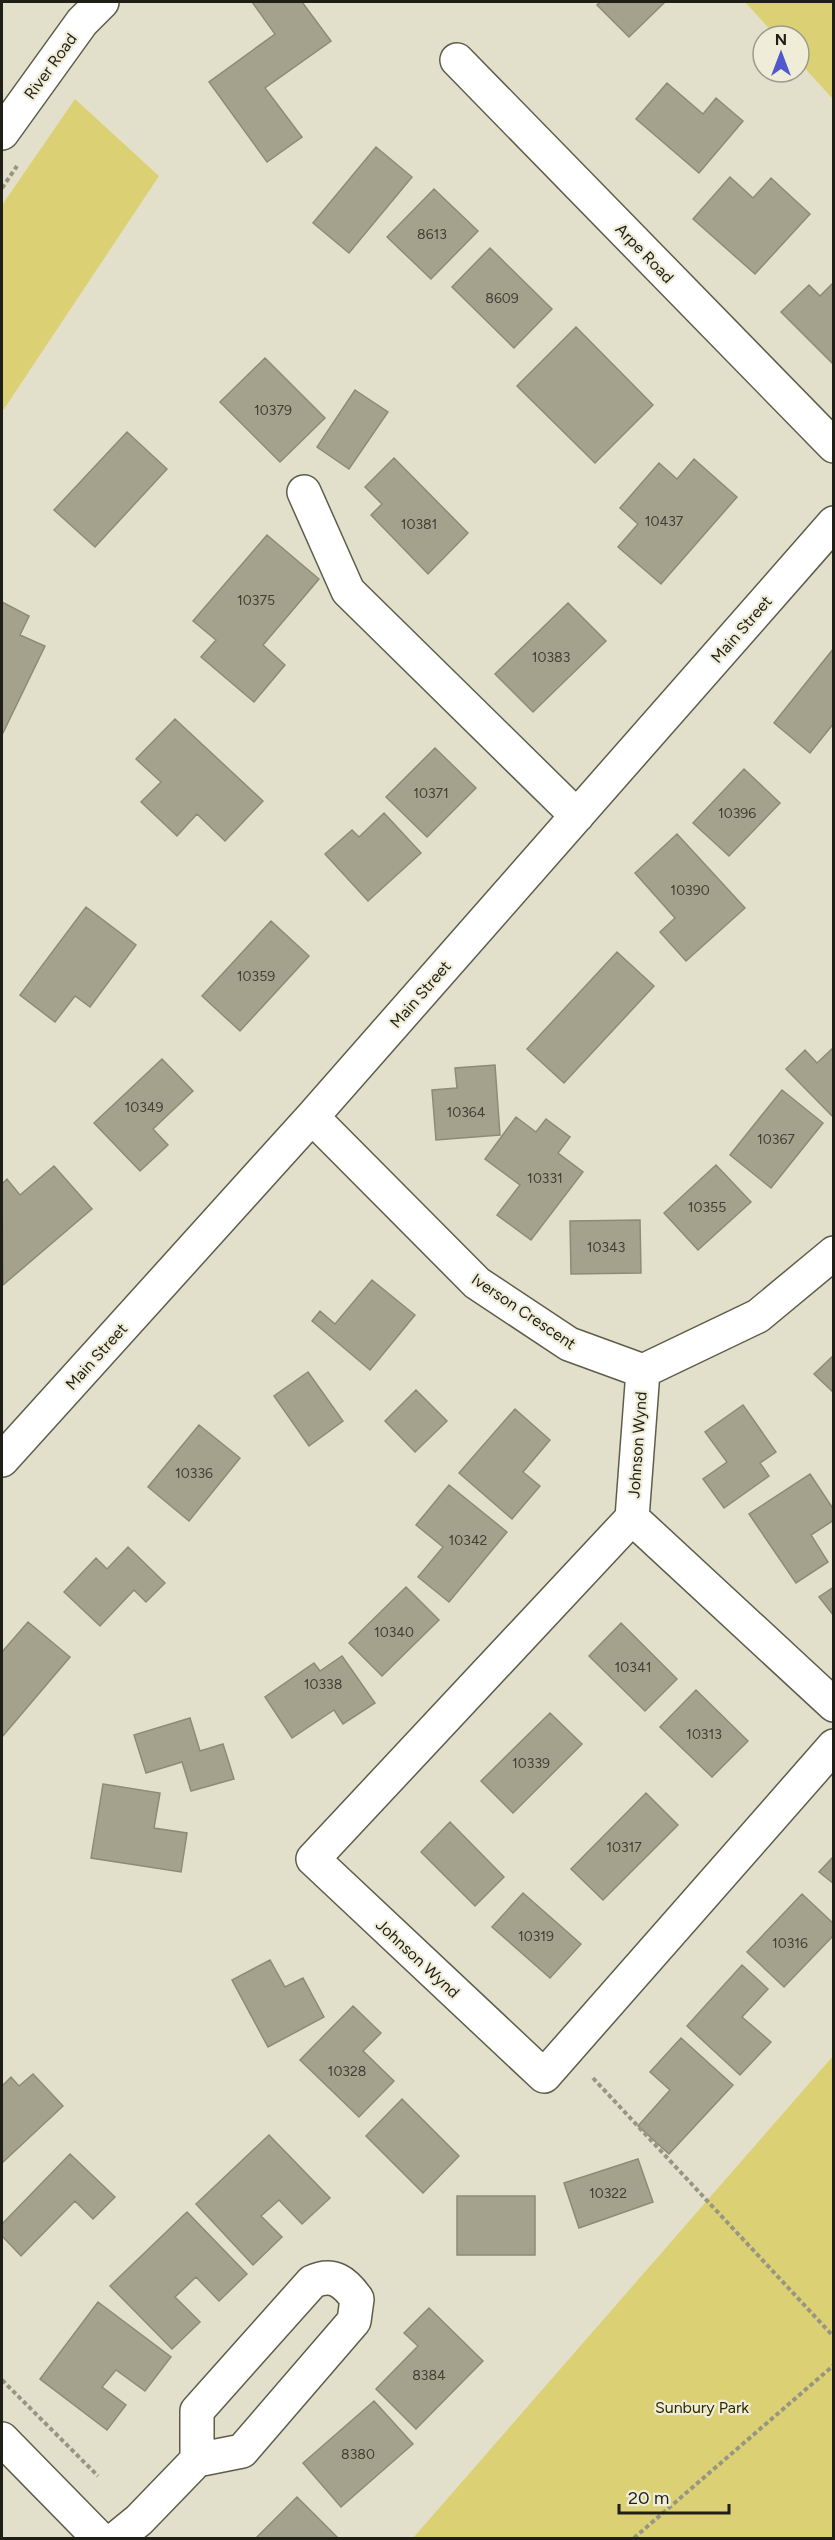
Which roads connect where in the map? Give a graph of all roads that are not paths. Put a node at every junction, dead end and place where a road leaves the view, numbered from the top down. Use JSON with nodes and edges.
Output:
{"nodes":[{"id":1,"x":102,"y":2,"type":"edge"},
{"id":2,"x":457,"y":60,"type":"dead end"},
{"id":3,"x":2,"y":133,"type":"edge"},
{"id":4,"x":834,"y":446,"type":"edge"},
{"id":5,"x":304,"y":492,"type":"dead end"},
{"id":6,"x":834,"y":523,"type":"edge"},
{"id":7,"x":577,"y":816,"type":"junction"},
{"id":8,"x":312,"y":1117,"type":"junction"},
{"id":9,"x":834,"y":1253,"type":"edge"},
{"id":10,"x":643,"y":1371,"type":"junction"},
{"id":11,"x":2,"y":1460,"type":"edge"},
{"id":12,"x":632,"y":1518,"type":"junction"},
{"id":13,"x":834,"y":1705,"type":"edge"},
{"id":14,"x":834,"y":1746,"type":"edge"},
{"id":15,"x":2,"y":2439,"type":"edge"},
{"id":16,"x":197,"y":2460,"type":"junction"},
{"id":17,"x":99,"y":2538,"type":"edge"},
{"id":18,"x":117,"y":2538,"type":"edge"}],
"edges":[{"from":1,"to":3,"type":"street","name":"River Road"},
{"from":2,"to":4,"type":"street","name":"Arpe Road"},
{"from":5,"to":7,"type":"street"},
{"from":6,"to":7,"type":"street","name":"Main Street"},
{"from":7,"to":8,"type":"street","name":"Main Street"},
{"from":8,"to":10,"type":"street","name":"Iverson Crescent"},
{"from":8,"to":11,"type":"street","name":"Main Street"},
{"from":9,"to":10,"type":"street"},
{"from":10,"to":12,"type":"street","name":"Johnson Wynd"},
{"from":12,"to":13,"type":"street","name":"Johnson Wynd"},
{"from":12,"to":14,"type":"street","name":"Johnson Wynd"},
{"from":15,"to":17,"type":"street"},
{"from":16,"to":16,"type":"street"},
{"from":16,"to":18,"type":"street"}]}
